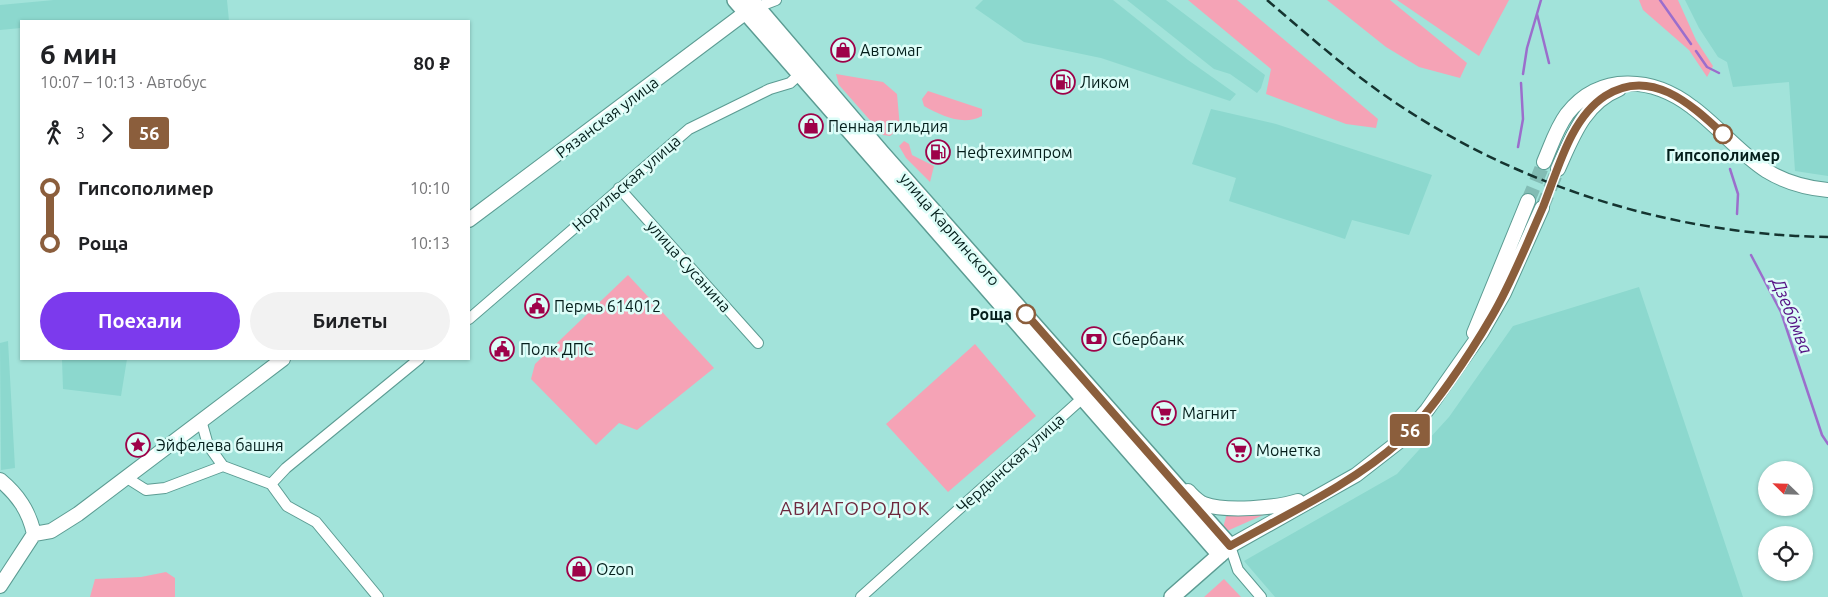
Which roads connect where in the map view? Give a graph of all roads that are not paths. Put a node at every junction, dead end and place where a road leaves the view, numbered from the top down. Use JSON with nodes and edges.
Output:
{"nodes":[{"id":1,"x":735,"y":0,"type":"edge"},
{"id":2,"x":776,"y":0,"type":"edge"},
{"id":3,"x":751,"y":7,"type":"edge"},
{"id":4,"x":800,"y":74,"type":"junction"},
{"id":5,"x":1646,"y":84,"type":"junction"},
{"id":6,"x":1544,"y":162,"type":"tunnel mouth"},
{"id":7,"x":1558,"y":169,"type":"tunnel mouth"},
{"id":8,"x":619,"y":188,"type":"junction"},
{"id":9,"x":1828,"y":190,"type":"edge"},
{"id":10,"x":1528,"y":201,"type":"tunnel mouth"},
{"id":11,"x":1542,"y":208,"type":"tunnel mouth"},
{"id":12,"x":927,"y":211,"type":"junction"},
{"id":13,"x":470,"y":219,"type":"edge"},
{"id":14,"x":470,"y":318,"type":"edge"},
{"id":15,"x":758,"y":343,"type":"dead end"},
{"id":16,"x":282,"y":360,"type":"edge"},
{"id":17,"x":418,"y":360,"type":"edge"},
{"id":18,"x":1459,"y":365,"type":"junction"},
{"id":19,"x":1087,"y":394,"type":"junction"},
{"id":20,"x":201,"y":420,"type":"junction"},
{"id":21,"x":223,"y":466,"type":"junction"},
{"id":22,"x":1169,"y":477,"type":"junction"},
{"id":23,"x":127,"y":478,"type":"junction"},
{"id":24,"x":0,"y":480,"type":"edge"},
{"id":25,"x":271,"y":484,"type":"junction"},
{"id":26,"x":1321,"y":494,"type":"junction"},
{"id":27,"x":34,"y":534,"type":"junction"},
{"id":28,"x":1225,"y":550,"type":"junction"},
{"id":29,"x":0,"y":586,"type":"edge"},
{"id":30,"x":378,"y":597,"type":"edge"},
{"id":31,"x":861,"y":597,"type":"edge"},
{"id":32,"x":1172,"y":597,"type":"edge"},
{"id":33,"x":1261,"y":597,"type":"edge"}],
"edges":[{"from":1,"to":3,"type":"main road","name":"улица Карпинского"},
{"from":2,"to":3,"type":"street"},
{"from":3,"to":4,"type":"main road","name":"улица Карпинского"},
{"from":3,"to":12,"type":"main road","name":"улица Карпинского"},
{"from":3,"to":13,"type":"main road","name":"Рязанская улица"},
{"from":4,"to":8,"type":"street","name":"Норильская улица"},
{"from":4,"to":12,"type":"main road","name":"улица Карпинского"},
{"from":5,"to":6,"type":"main road"},
{"from":5,"to":7,"type":"main road"},
{"from":5,"to":9,"type":"main road"},
{"from":8,"to":14,"type":"street","name":"Норильская улица"},
{"from":8,"to":15,"type":"street","name":"улица Сусанина"},
{"from":10,"to":18,"type":"main road"},
{"from":11,"to":18,"type":"main road"},
{"from":12,"to":19,"type":"main road","name":"улица Карпинского"},
{"from":16,"to":20,"type":"main road"},
{"from":17,"to":25,"type":"street"},
{"from":18,"to":26,"type":"main road"},
{"from":19,"to":22,"type":"main road","name":"улица Карпинского"},
{"from":19,"to":28,"type":"main road","name":"улица Карпинского"},
{"from":19,"to":31,"type":"street","name":"Чердынская улица"},
{"from":20,"to":21,"type":"street"},
{"from":20,"to":23,"type":"main road"},
{"from":21,"to":23,"type":"street"},
{"from":21,"to":25,"type":"street"},
{"from":22,"to":26,"type":"main road"},
{"from":22,"to":28,"type":"main road","name":"улица Карпинского"},
{"from":23,"to":27,"type":"main road"},
{"from":24,"to":27,"type":"main road"},
{"from":25,"to":30,"type":"street"},
{"from":26,"to":28,"type":"main road"},
{"from":27,"to":29,"type":"main road"},
{"from":28,"to":32,"type":"main road"},
{"from":28,"to":33,"type":"street"}]}
